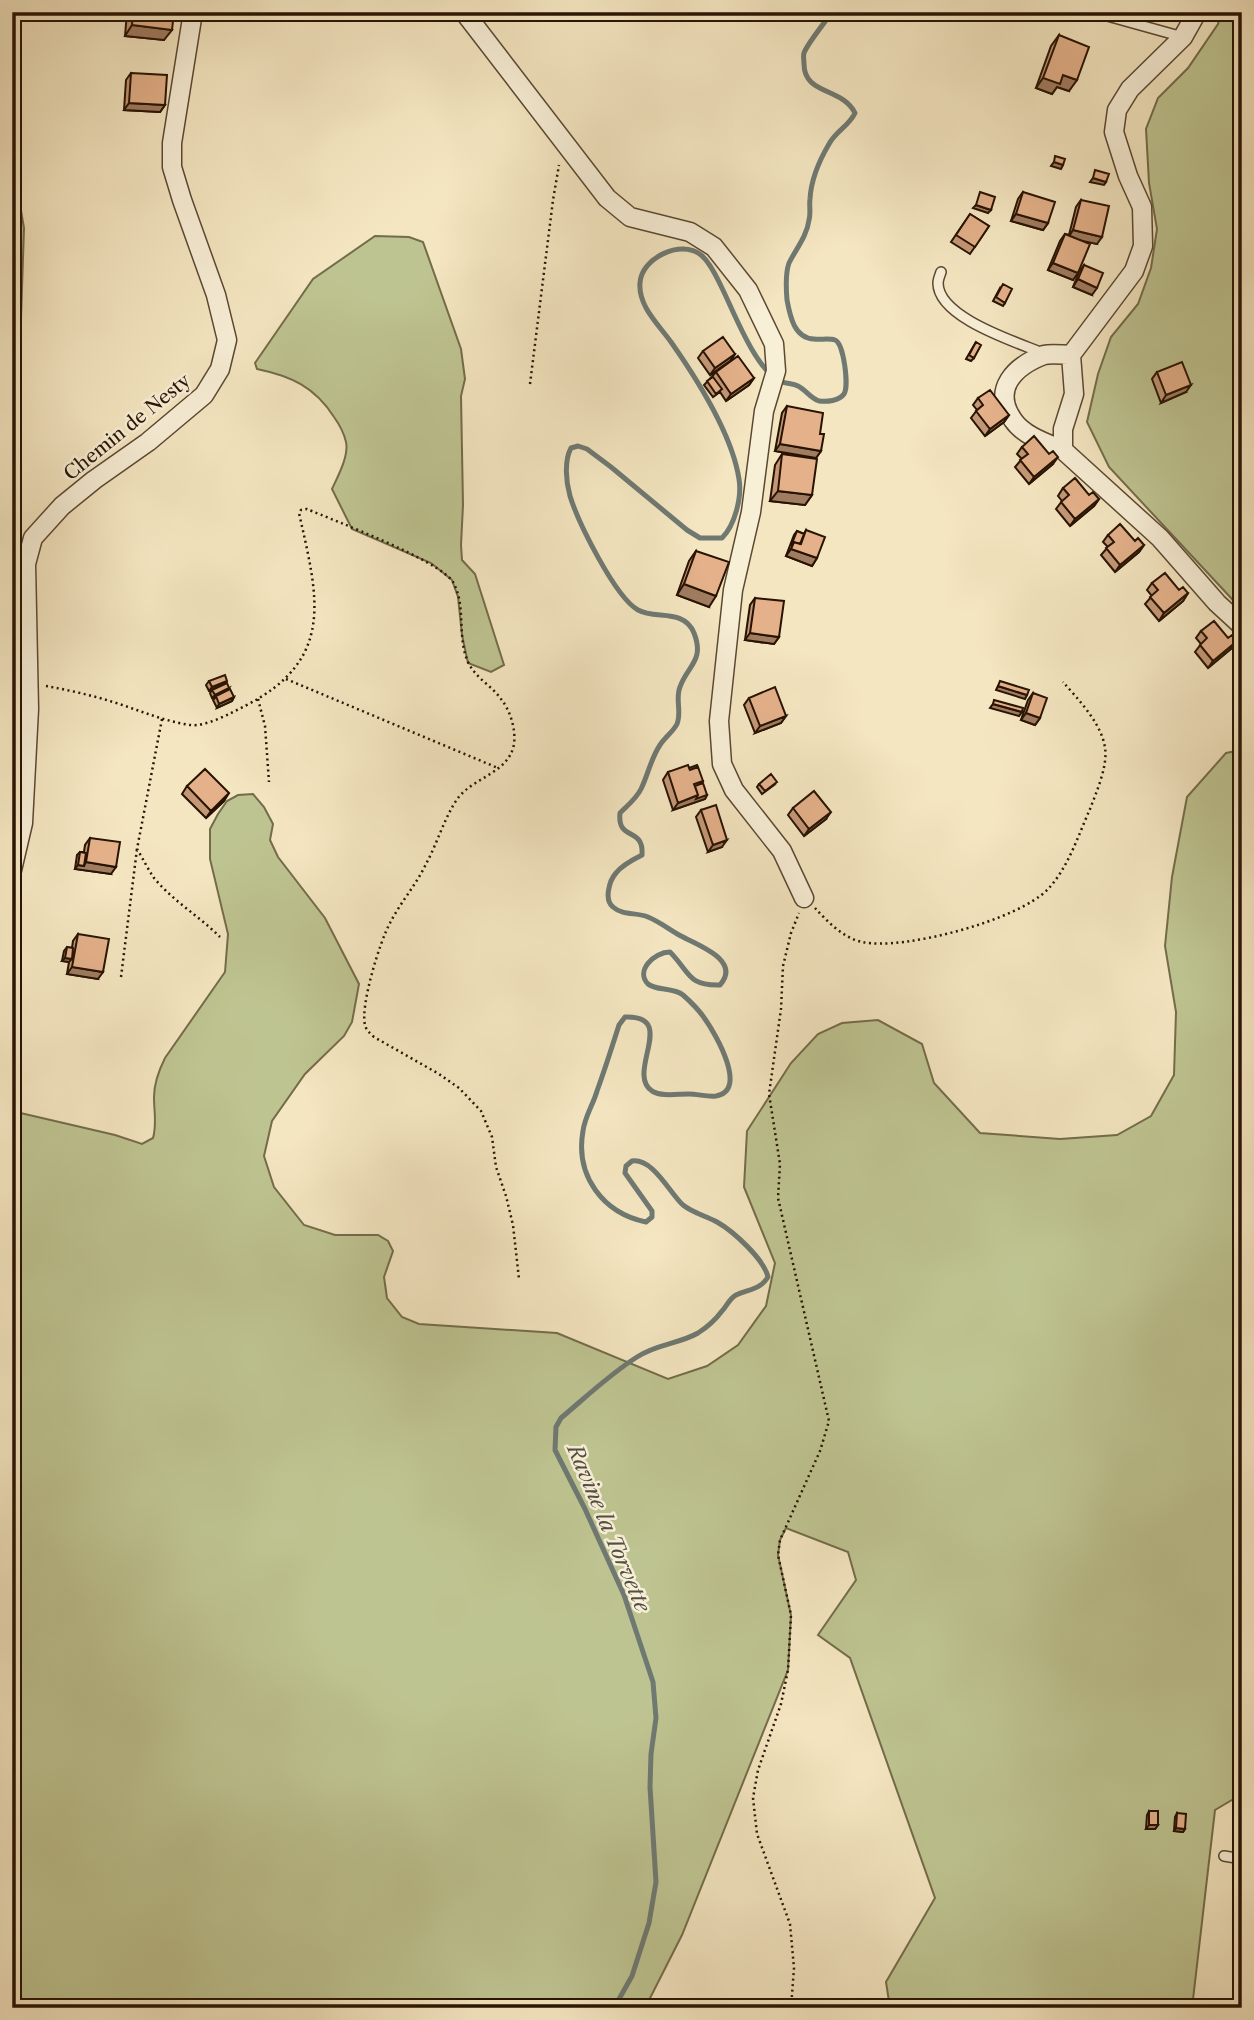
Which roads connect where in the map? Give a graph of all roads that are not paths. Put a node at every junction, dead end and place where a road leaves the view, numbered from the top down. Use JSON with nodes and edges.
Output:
{"nodes":[{"id":1,"x":193,"y":12,"type":"edge"},
{"id":2,"x":464,"y":12,"type":"edge"},
{"id":3,"x":1093,"y":12,"type":"edge"},
{"id":4,"x":1197,"y":12,"type":"edge"},
{"id":5,"x":1183,"y":37,"type":"junction"},
{"id":6,"x":941,"y":272,"type":"dead end"},
{"id":7,"x":1046,"y":354,"type":"junction"},
{"id":8,"x":1071,"y":355,"type":"junction"},
{"id":9,"x":1063,"y":450,"type":"junction"},
{"id":10,"x":1242,"y":625,"type":"edge"},
{"id":11,"x":12,"y":870,"type":"edge"},
{"id":12,"x":804,"y":898,"type":"road end"},
{"id":13,"x":1224,"y":1856,"type":"dead end"},
{"id":14,"x":1242,"y":1859,"type":"edge"}],
"edges":[{"from":1,"to":11,"type":"street","name":"Chemin de Nesty"},
{"from":2,"to":12,"type":"street"},
{"from":3,"to":5,"type":"lane"},
{"from":4,"to":5,"type":"street"},
{"from":5,"to":8,"type":"street"},
{"from":6,"to":7,"type":"lane"},
{"from":7,"to":8,"type":"street"},
{"from":7,"to":9,"type":"street"},
{"from":8,"to":9,"type":"street"},
{"from":9,"to":10,"type":"street"},
{"from":13,"to":14,"type":"lane"}]}
